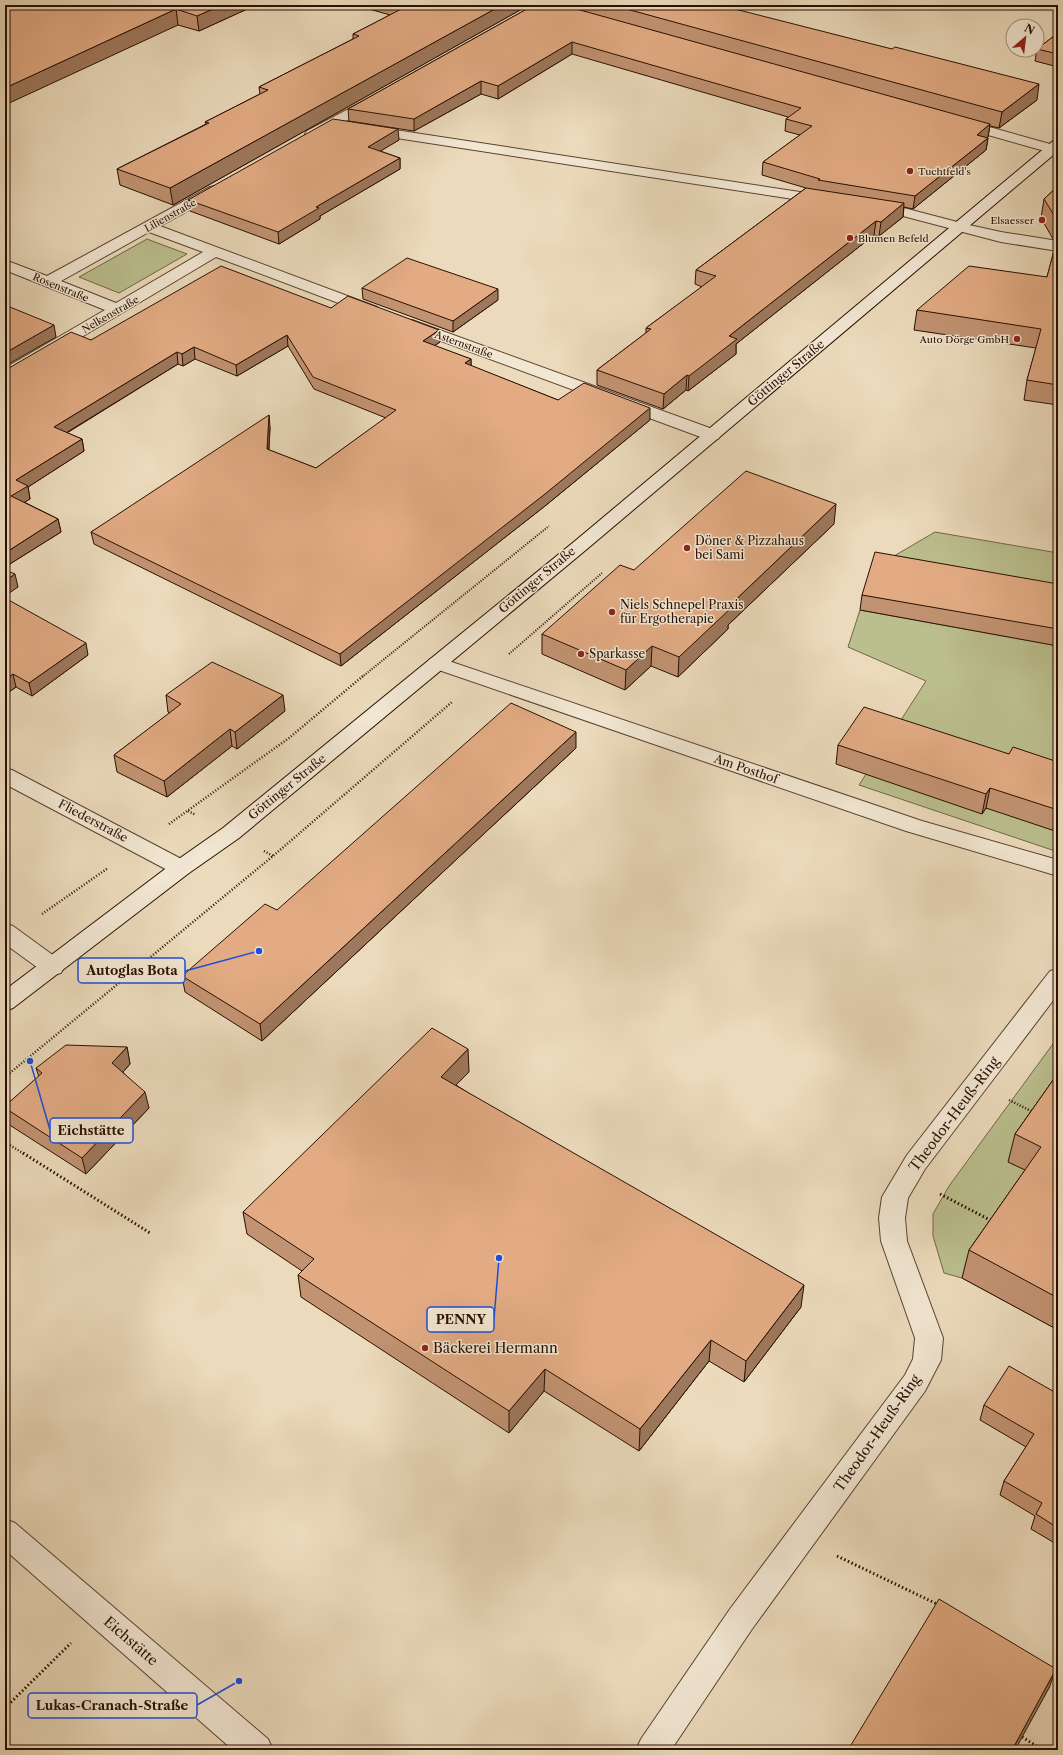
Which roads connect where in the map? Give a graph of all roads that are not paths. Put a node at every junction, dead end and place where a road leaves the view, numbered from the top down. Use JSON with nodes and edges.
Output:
{"nodes":[{"id":1,"x":385,"y":94,"type":"edge"},
{"id":2,"x":948,"y":120,"type":"edge"},
{"id":3,"x":331,"y":124,"type":"junction"},
{"id":4,"x":304,"y":139,"type":"edge"},
{"id":5,"x":1055,"y":147,"type":"edge"},
{"id":6,"x":230,"y":181,"type":"edge"},
{"id":7,"x":836,"y":202,"type":"edge"},
{"id":8,"x":860,"y":205,"type":"edge"},
{"id":9,"x":149,"y":227,"type":"junction"},
{"id":10,"x":960,"y":227,"type":"junction"},
{"id":11,"x":1058,"y":246,"type":"edge"},
{"id":12,"x":214,"y":252,"type":"junction"},
{"id":13,"x":5,"y":265,"type":"edge"},
{"id":14,"x":48,"y":282,"type":"junction"},
{"id":15,"x":117,"y":309,"type":"junction"},
{"id":16,"x":5,"y":375,"type":"edge"},
{"id":17,"x":712,"y":435,"type":"junction"},
{"id":18,"x":437,"y":663,"type":"junction"},
{"id":19,"x":5,"y":775,"type":"edge"},
{"id":20,"x":181,"y":868,"type":"junction"},
{"id":21,"x":1058,"y":868,"type":"edge"},
{"id":22,"x":7,"y":936,"type":"edge"},
{"id":23,"x":53,"y":967,"type":"junction"},
{"id":24,"x":1058,"y":977,"type":"edge"},
{"id":25,"x":5,"y":1002,"type":"edge"},
{"id":26,"x":5,"y":1532,"type":"edge"},
{"id":27,"x":257,"y":1750,"type":"edge"},
{"id":28,"x":652,"y":1750,"type":"edge"}],
"edges":[{"from":1,"to":3,"type":"street"},
{"from":2,"to":5,"type":"street"},
{"from":3,"to":4,"type":"street"},
{"from":3,"to":7,"type":"street"},
{"from":5,"to":10,"type":"street","name":"Göttinger Straße"},
{"from":6,"to":9,"type":"street","name":"Lilienstraße"},
{"from":8,"to":10,"type":"street"},
{"from":9,"to":12,"type":"street","name":"Asternstraße"},
{"from":9,"to":14,"type":"street","name":"Lilienstraße"},
{"from":10,"to":11,"type":"street"},
{"from":10,"to":17,"type":"street","name":"Göttinger Straße"},
{"from":12,"to":15,"type":"street","name":"Nelkenstraße"},
{"from":12,"to":17,"type":"street","name":"Asternstraße"},
{"from":13,"to":14,"type":"street","name":"Rosenstraße"},
{"from":14,"to":15,"type":"street","name":"Rosenstraße"},
{"from":15,"to":16,"type":"street","name":"Nelkenstraße"},
{"from":17,"to":18,"type":"street","name":"Göttinger Straße"},
{"from":18,"to":20,"type":"street","name":"Göttinger Straße"},
{"from":18,"to":21,"type":"street","name":"Am Posthof"},
{"from":19,"to":20,"type":"street","name":"Fliederstraße"},
{"from":20,"to":23,"type":"street","name":"Göttinger Straße"},
{"from":22,"to":23,"type":"street"},
{"from":23,"to":25,"type":"street","name":"Göttinger Straße"},
{"from":24,"to":28,"type":"street","name":"Theodor-Heuß-Ring"},
{"from":26,"to":27,"type":"street","name":"Eichstätte"}]}
